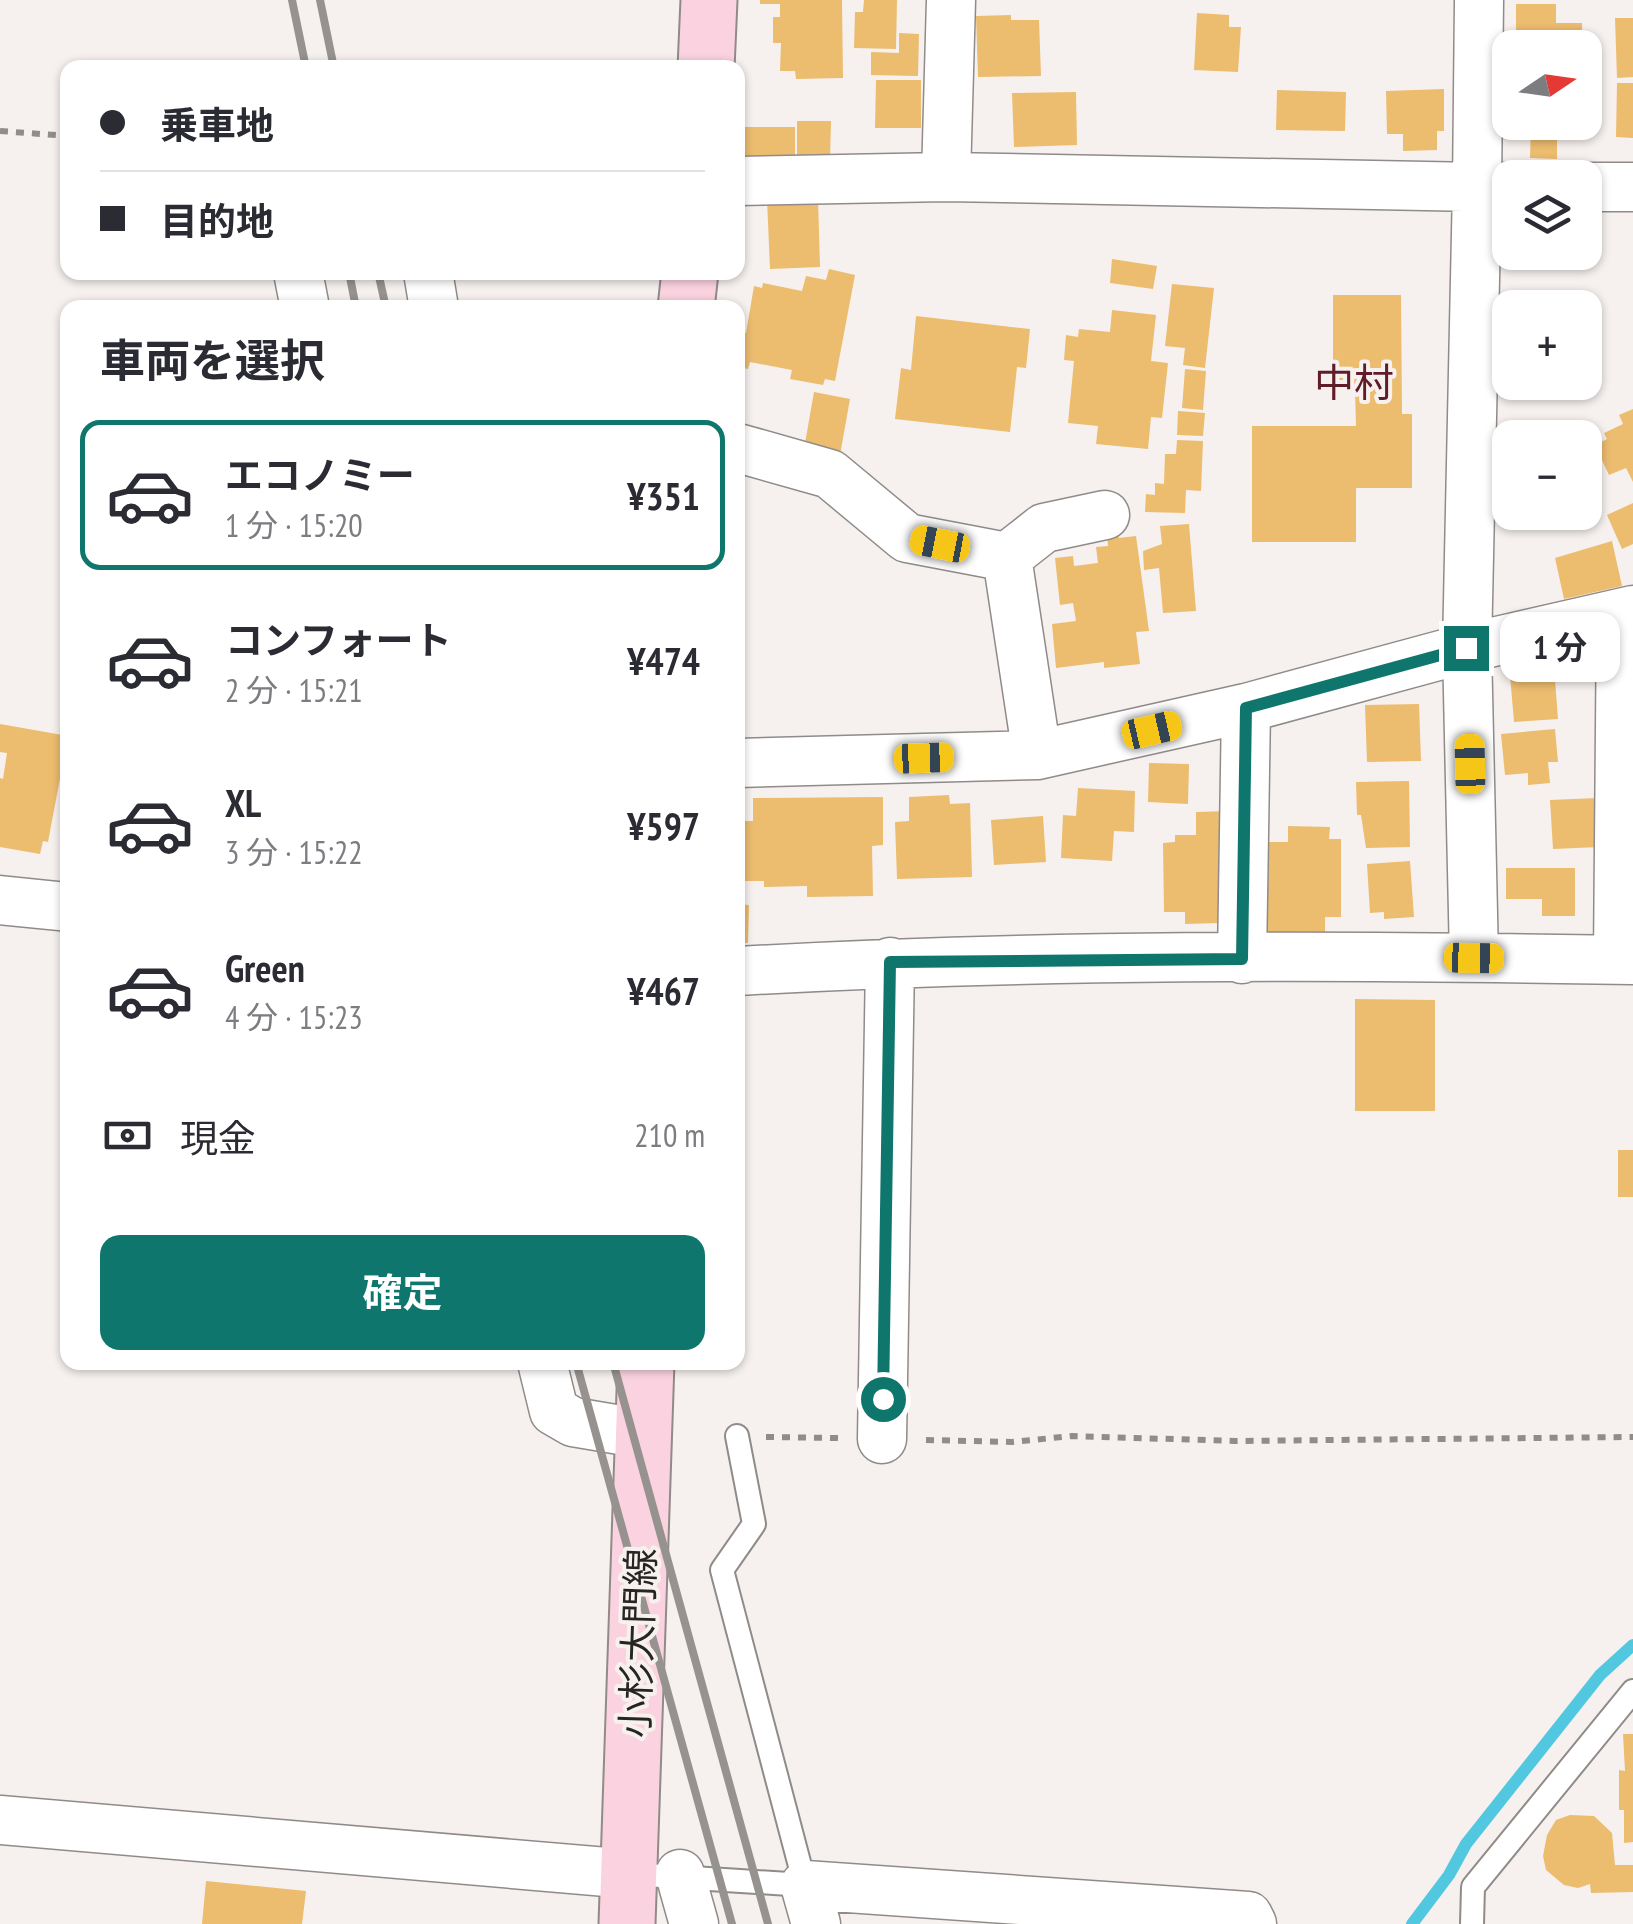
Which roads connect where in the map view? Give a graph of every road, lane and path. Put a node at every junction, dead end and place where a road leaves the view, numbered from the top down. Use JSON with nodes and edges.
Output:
{"nodes":[{"id":1,"x":710,"y":0,"type":"edge"},
{"id":2,"x":952,"y":0,"type":"edge"},
{"id":3,"x":1479,"y":0,"type":"edge"},
{"id":4,"x":706,"y":60,"type":"edge"},
{"id":5,"x":0,"y":130,"type":"edge"},
{"id":6,"x":60,"y":135,"type":"edge"},
{"id":7,"x":1492,"y":163,"type":"edge"},
{"id":8,"x":946,"y":177,"type":"junction"},
{"id":9,"x":745,"y":181,"type":"edge"},
{"id":10,"x":1602,"y":187,"type":"edge"},
{"id":11,"x":1633,"y":187,"type":"edge"},
{"id":12,"x":1492,"y":188,"type":"edge"},
{"id":13,"x":1492,"y":221,"type":"edge"},
{"id":14,"x":745,"y":450,"type":"edge"},
{"id":15,"x":1105,"y":515,"type":"dead end"},
{"id":16,"x":1008,"y":557,"type":"junction"},
{"id":17,"x":1627,"y":612,"type":"edge"},
{"id":18,"x":1466,"y":648,"type":"junction"},
{"id":19,"x":1246,"y":708,"type":"junction"},
{"id":20,"x":1037,"y":755,"type":"junction"},
{"id":21,"x":745,"y":763,"type":"edge"},
{"id":22,"x":0,"y":900,"type":"edge"},
{"id":23,"x":60,"y":906,"type":"edge"},
{"id":24,"x":1474,"y":958,"type":"junction"},
{"id":25,"x":1242,"y":959,"type":"junction"},
{"id":26,"x":1625,"y":960,"type":"edge"},
{"id":27,"x":890,"y":962,"type":"junction"},
{"id":28,"x":745,"y":971,"type":"edge"},
{"id":29,"x":544,"y":1370,"type":"edge"},
{"id":30,"x":646,"y":1370,"type":"edge"},
{"id":31,"x":644,"y":1434,"type":"junction"},
{"id":32,"x":737,"y":1436,"type":"joint"},
{"id":33,"x":1633,"y":1437,"type":"edge"},
{"id":34,"x":882,"y":1438,"type":"junction"},
{"id":35,"x":1633,"y":1691,"type":"edge"},
{"id":36,"x":0,"y":1820,"type":"edge"},
{"id":37,"x":645,"y":1891,"type":"edge"},
{"id":38,"x":811,"y":1904,"type":"edge"},
{"id":39,"x":694,"y":1924,"type":"edge"},
{"id":40,"x":1252,"y":1924,"type":"edge"},
{"id":41,"x":1472,"y":1924,"type":"edge"}],
"edges":[{"from":1,"to":4,"type":"main road"},
{"from":2,"to":8,"type":"street"},
{"from":3,"to":7,"type":"street"},
{"from":5,"to":6,"type":"path"},
{"from":8,"to":9,"type":"street"},
{"from":8,"to":12,"type":"street"},
{"from":10,"to":11,"type":"street"},
{"from":13,"to":18,"type":"street"},
{"from":14,"to":16,"type":"street"},
{"from":15,"to":16,"type":"street"},
{"from":16,"to":20,"type":"street"},
{"from":17,"to":18,"type":"street"},
{"from":17,"to":26,"type":"street"},
{"from":18,"to":19,"type":"street"},
{"from":18,"to":24,"type":"street"},
{"from":19,"to":20,"type":"street"},
{"from":19,"to":25,"type":"street"},
{"from":20,"to":21,"type":"street"},
{"from":22,"to":23,"type":"street"},
{"from":24,"to":25,"type":"street"},
{"from":24,"to":26,"type":"street"},
{"from":25,"to":27,"type":"street"},
{"from":27,"to":28,"type":"street"},
{"from":27,"to":34,"type":"street"},
{"from":29,"to":31,"type":"street"},
{"from":30,"to":31,"type":"main road","name":"小杉大門線"},
{"from":31,"to":37,"type":"main road","name":"小杉大門線"},
{"from":32,"to":34,"type":"path"},
{"from":32,"to":38,"type":"lane"},
{"from":33,"to":34,"type":"path"},
{"from":35,"to":41,"type":"lane"},
{"from":36,"to":37,"type":"street"},
{"from":37,"to":38,"type":"lane"},
{"from":37,"to":39,"type":"street"},
{"from":38,"to":40,"type":"street"}]}
